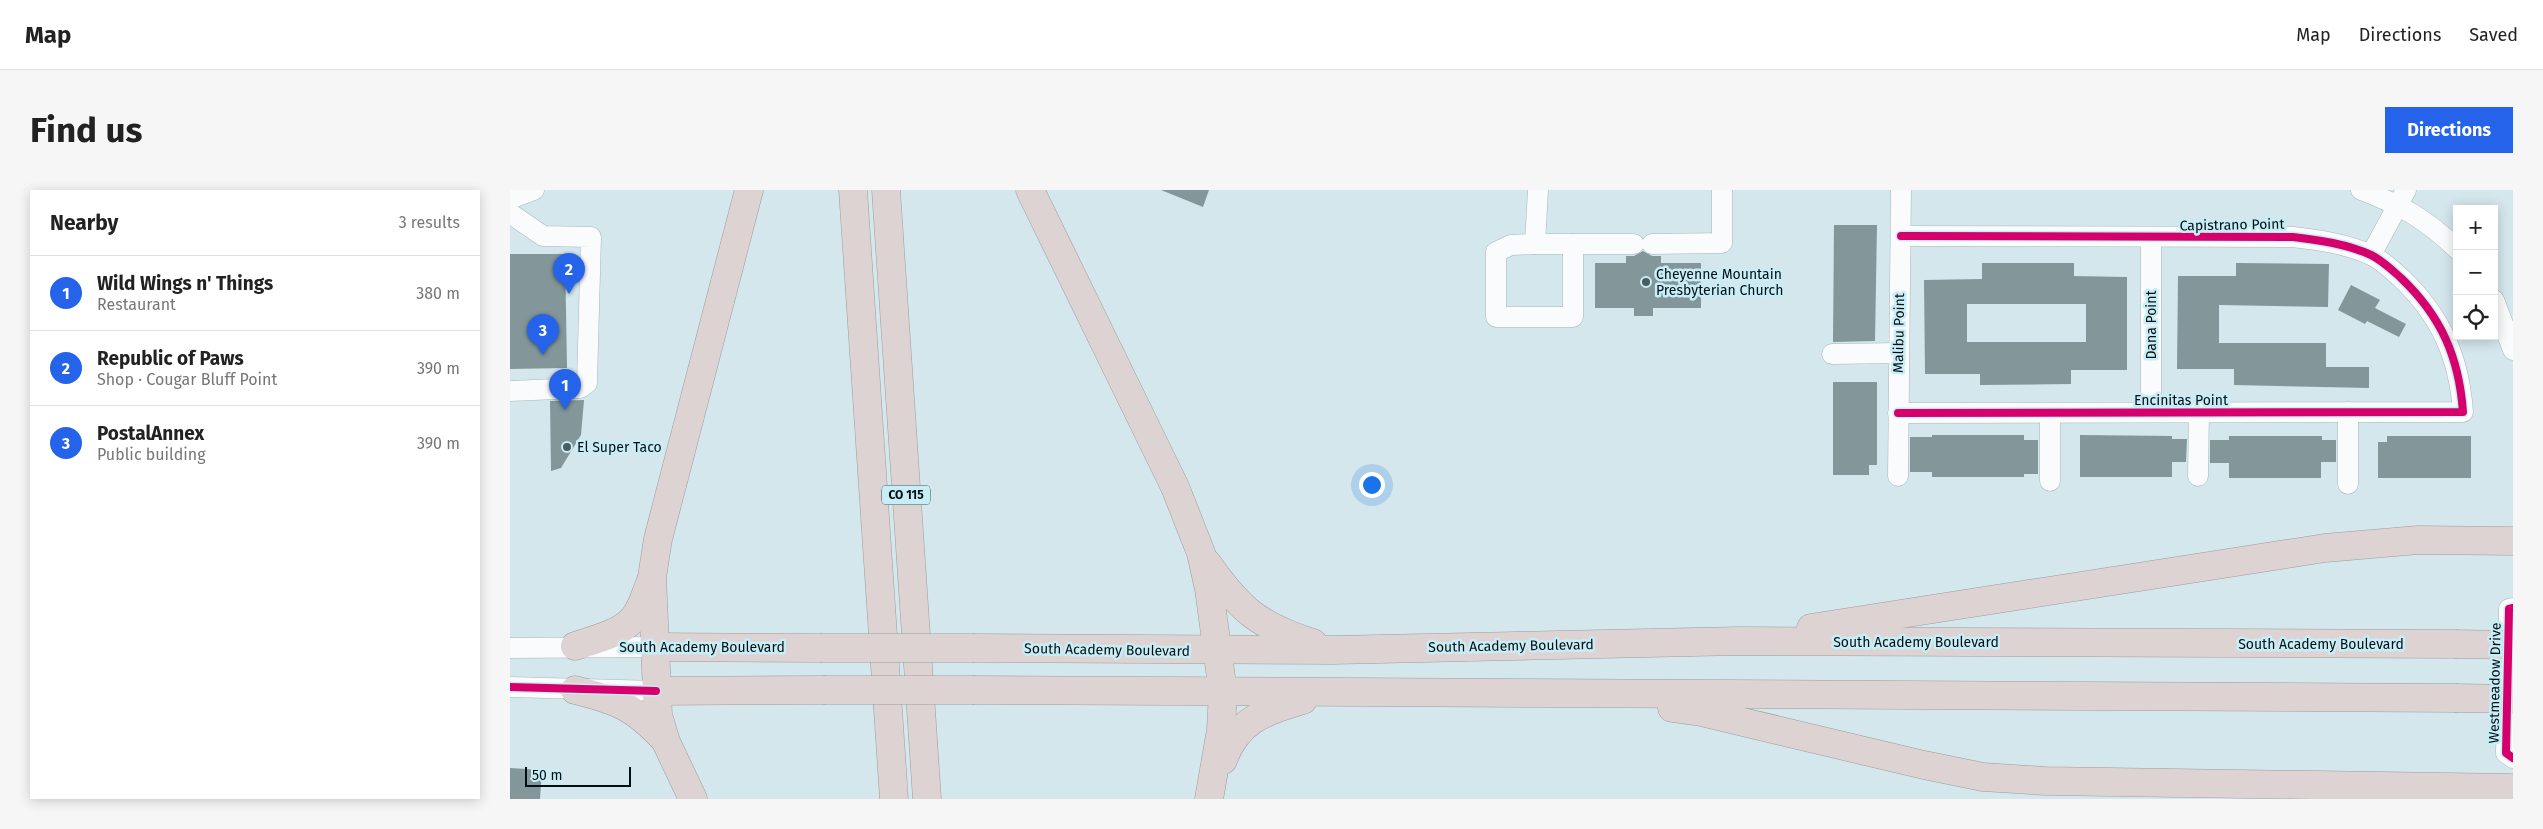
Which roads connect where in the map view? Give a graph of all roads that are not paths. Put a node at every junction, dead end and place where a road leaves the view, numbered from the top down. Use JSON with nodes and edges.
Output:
{"nodes":[{"id":1,"x":534,"y":190,"type":"edge"},
{"id":2,"x":749,"y":190,"type":"edge"},
{"id":3,"x":853,"y":190,"type":"edge"},
{"id":4,"x":886,"y":190,"type":"edge"},
{"id":5,"x":1030,"y":190,"type":"edge"},
{"id":6,"x":1538,"y":190,"type":"edge"},
{"id":7,"x":1722,"y":190,"type":"edge"},
{"id":8,"x":1901,"y":190,"type":"edge"},
{"id":9,"x":2362,"y":190,"type":"edge"},
{"id":10,"x":2403,"y":197,"type":"edge"},
{"id":11,"x":510,"y":207,"type":"edge"},
{"id":12,"x":1901,"y":236,"type":"junction"},
{"id":13,"x":2152,"y":238,"type":"junction"},
{"id":14,"x":1535,"y":244,"type":"junction"},
{"id":15,"x":1573,"y":244,"type":"junction"},
{"id":16,"x":2453,"y":245,"type":"edge"},
{"id":17,"x":2371,"y":255,"type":"junction"},
{"id":18,"x":2498,"y":311,"type":"edge"},
{"id":19,"x":2513,"y":350,"type":"edge"},
{"id":20,"x":1899,"y":353,"type":"junction"},
{"id":21,"x":1832,"y":354,"type":"dead end"},
{"id":22,"x":510,"y":391,"type":"edge"},
{"id":23,"x":2151,"y":412,"type":"junction"},
{"id":24,"x":2199,"y":412,"type":"junction"},
{"id":25,"x":2348,"y":412,"type":"junction"},
{"id":26,"x":2463,"y":412,"type":"joint"},
{"id":27,"x":1898,"y":413,"type":"junction"},
{"id":28,"x":2050,"y":413,"type":"junction"},
{"id":29,"x":1898,"y":476,"type":"dead end"},
{"id":30,"x":2198,"y":476,"type":"dead end"},
{"id":31,"x":2050,"y":481,"type":"dead end"},
{"id":32,"x":2348,"y":484,"type":"dead end"},
{"id":33,"x":2513,"y":541,"type":"edge"},
{"id":34,"x":1200,"y":553,"type":"junction"},
{"id":35,"x":652,"y":577,"type":"junction"},
{"id":36,"x":2513,"y":608,"type":"edge"},
{"id":37,"x":1739,"y":641,"type":"junction"},
{"id":38,"x":2513,"y":645,"type":"edge"},
{"id":39,"x":575,"y":646,"type":"junction"},
{"id":40,"x":654,"y":647,"type":"junction"},
{"id":41,"x":510,"y":648,"type":"edge"},
{"id":42,"x":1334,"y":650,"type":"junction"},
{"id":43,"x":1219,"y":651,"type":"junction"},
{"id":44,"x":510,"y":687,"type":"edge"},
{"id":45,"x":575,"y":690,"type":"junction"},
{"id":46,"x":656,"y":691,"type":"junction"},
{"id":47,"x":1223,"y":692,"type":"junction"},
{"id":48,"x":1329,"y":692,"type":"junction"},
{"id":49,"x":1566,"y":694,"type":"junction"},
{"id":50,"x":2513,"y":699,"type":"edge"},
{"id":51,"x":666,"y":742,"type":"junction"},
{"id":52,"x":2513,"y":758,"type":"edge"},
{"id":53,"x":2513,"y":788,"type":"edge"},
{"id":54,"x":1211,"y":792,"type":"edge"},
{"id":55,"x":693,"y":799,"type":"edge"},
{"id":56,"x":894,"y":799,"type":"edge"},
{"id":57,"x":927,"y":799,"type":"edge"}],
"edges":[{"from":1,"to":11,"type":"street"},
{"from":2,"to":35,"type":"highway"},
{"from":3,"to":56,"type":"highway","number":"CO 115"},
{"from":4,"to":57,"type":"highway","number":"CO 115"},
{"from":5,"to":34,"type":"highway"},
{"from":6,"to":14,"type":"street"},
{"from":7,"to":15,"type":"street"},
{"from":8,"to":12,"type":"street","name":"Malibu Point"},
{"from":9,"to":10,"type":"street"},
{"from":10,"to":16,"type":"street"},
{"from":10,"to":17,"type":"street"},
{"from":11,"to":22,"type":"street"},
{"from":12,"to":13,"type":"street","name":"Capistrano Point"},
{"from":12,"to":20,"type":"street","name":"Malibu Point"},
{"from":13,"to":17,"type":"street","name":"Capistrano Point"},
{"from":13,"to":23,"type":"street","name":"Dana Point"},
{"from":14,"to":15,"type":"street"},
{"from":14,"to":15,"type":"street"},
{"from":17,"to":26,"type":"street","name":"Capistrano Point"},
{"from":18,"to":19,"type":"street"},
{"from":20,"to":21,"type":"street"},
{"from":20,"to":27,"type":"street","name":"Malibu Point"},
{"from":23,"to":24,"type":"street","name":"Encinitas Point"},
{"from":23,"to":28,"type":"street","name":"Encinitas Point"},
{"from":24,"to":25,"type":"street","name":"Encinitas Point"},
{"from":24,"to":30,"type":"street"},
{"from":25,"to":26,"type":"street","name":"Encinitas Point"},
{"from":25,"to":32,"type":"street"},
{"from":27,"to":28,"type":"street","name":"Encinitas Point"},
{"from":27,"to":29,"type":"street","name":"Malibu Point"},
{"from":28,"to":31,"type":"street"},
{"from":33,"to":37,"type":"highway"},
{"from":34,"to":42,"type":"highway"},
{"from":34,"to":43,"type":"highway"},
{"from":35,"to":39,"type":"highway"},
{"from":35,"to":40,"type":"highway"},
{"from":36,"to":52,"type":"street","name":"Westmeadow Drive"},
{"from":37,"to":38,"type":"highway","name":"South Academy Boulevard","bridge":true},
{"from":37,"to":42,"type":"highway","name":"South Academy Boulevard"},
{"from":39,"to":40,"type":"street","name":"South Academy Boulevard"},
{"from":39,"to":41,"type":"street","name":"South Academy Boulevard"},
{"from":40,"to":43,"type":"highway","name":"South Academy Boulevard","bridge":true},
{"from":40,"to":46,"type":"highway"},
{"from":42,"to":43,"type":"highway","name":"South Academy Boulevard"},
{"from":43,"to":47,"type":"highway"},
{"from":44,"to":45,"type":"street"},
{"from":45,"to":46,"type":"street"},
{"from":45,"to":51,"type":"highway"},
{"from":46,"to":47,"type":"highway","bridge":true},
{"from":46,"to":51,"type":"highway"},
{"from":47,"to":48,"type":"highway"},
{"from":47,"to":54,"type":"highway"},
{"from":48,"to":49,"type":"highway"},
{"from":48,"to":54,"type":"highway"},
{"from":49,"to":50,"type":"highway","bridge":true},
{"from":49,"to":53,"type":"highway"},
{"from":51,"to":55,"type":"highway"}]}
